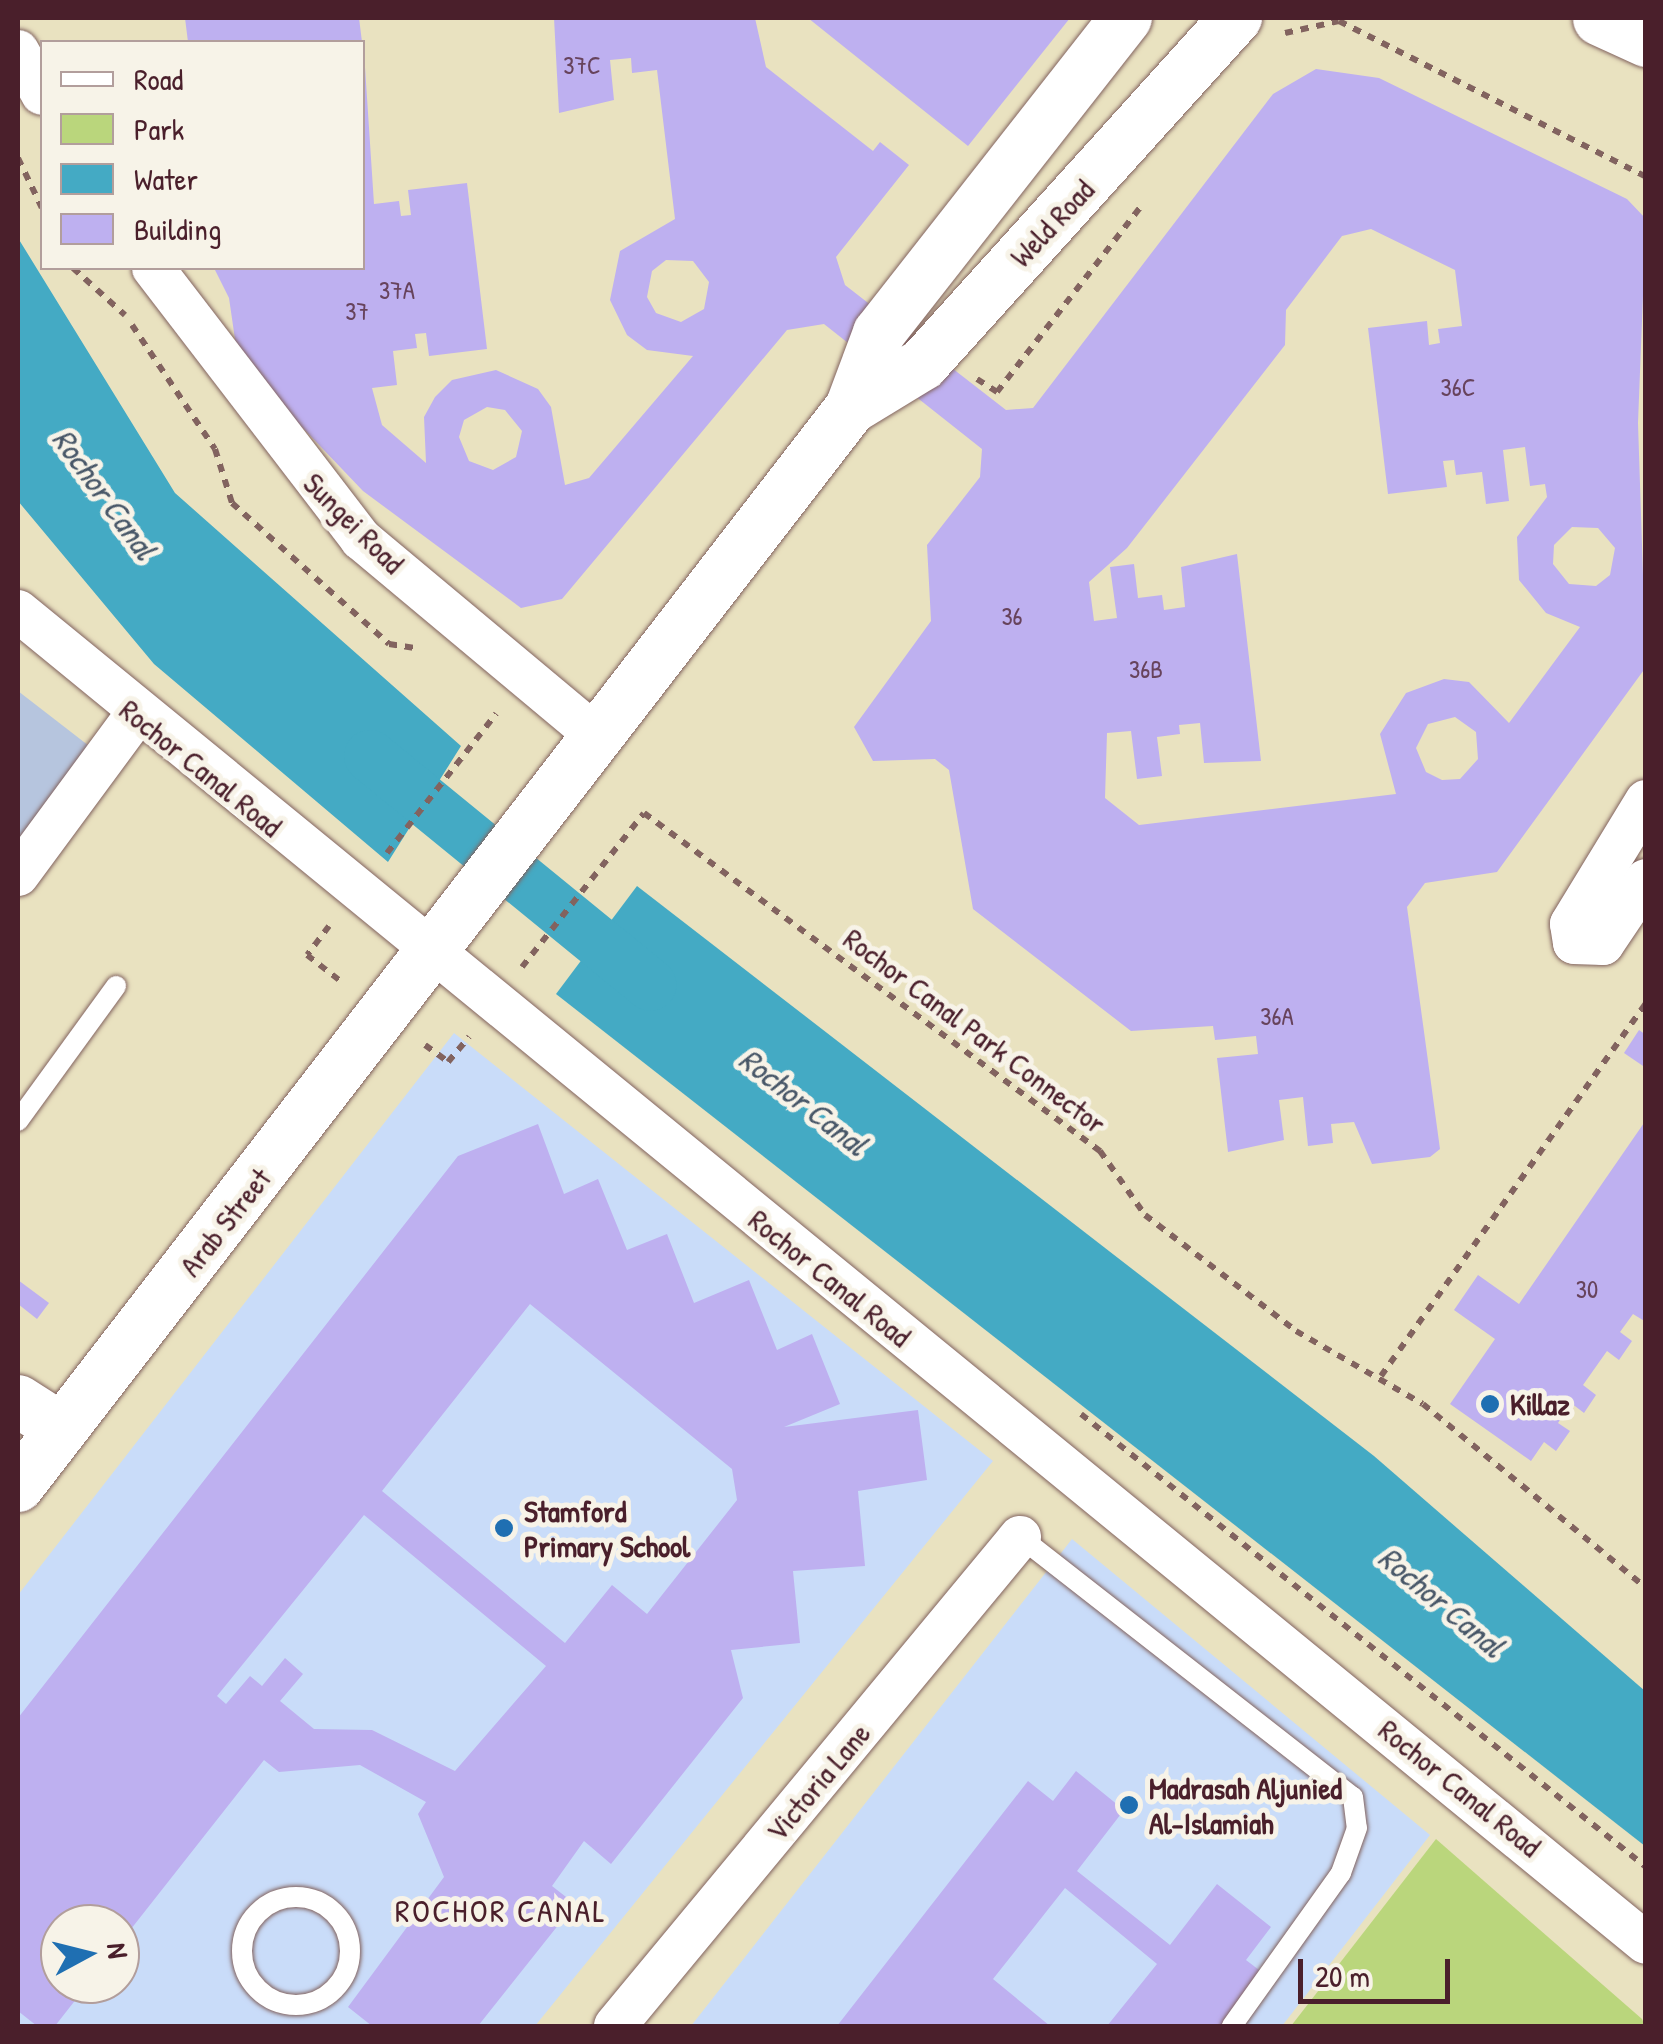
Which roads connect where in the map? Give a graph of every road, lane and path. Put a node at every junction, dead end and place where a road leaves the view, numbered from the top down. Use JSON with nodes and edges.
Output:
{"nodes":[{"id":1,"x":1126,"y":18,"type":"edge"},
{"id":2,"x":1236,"y":18,"type":"edge"},
{"id":3,"x":1341,"y":18,"type":"edge"},
{"id":4,"x":1600,"y":18,"type":"edge"},
{"id":5,"x":1646,"y":40,"type":"edge"},
{"id":6,"x":18,"y":50,"type":"edge"},
{"id":7,"x":40,"y":90,"type":"edge"},
{"id":8,"x":18,"y":158,"type":"edge"},
{"id":9,"x":1646,"y":177,"type":"edge"},
{"id":10,"x":40,"y":204,"type":"edge"},
{"id":11,"x":155,"y":270,"type":"edge"},
{"id":12,"x":878,"y":333,"type":"junction"},
{"id":13,"x":923,"y":364,"type":"junction"},
{"id":14,"x":851,"y":408,"type":"junction"},
{"id":15,"x":18,"y":611,"type":"edge"},
{"id":16,"x":526,"y":677,"type":"junction"},
{"id":17,"x":136,"y":715,"type":"junction"},
{"id":18,"x":585,"y":756,"type":"junction"},
{"id":19,"x":1646,"y":801,"type":"edge"},
{"id":20,"x":378,"y":865,"type":"dead end"},
{"id":21,"x":18,"y":875,"type":"edge"},
{"id":22,"x":1646,"y":880,"type":"edge"},
{"id":23,"x":431,"y":956,"type":"junction"},
{"id":24,"x":518,"y":973,"type":"dead end"},
{"id":25,"x":116,"y":986,"type":"dead end"},
{"id":26,"x":1646,"y":1003,"type":"edge"},
{"id":27,"x":19,"y":1116,"type":"edge"},
{"id":28,"x":1382,"y":1376,"type":"junction"},
{"id":29,"x":18,"y":1401,"type":"edge"},
{"id":30,"x":62,"y":1429,"type":"junction"},
{"id":31,"x":18,"y":1486,"type":"edge"},
{"id":32,"x":1020,"y":1537,"type":"joint"},
{"id":33,"x":1646,"y":1588,"type":"edge"},
{"id":34,"x":1646,"y":1943,"type":"edge"},
{"id":35,"x":295,"y":2016,"type":"edge"},
{"id":36,"x":616,"y":2026,"type":"edge"},
{"id":37,"x":1232,"y":2026,"type":"edge"}],
"edges":[{"from":1,"to":12,"type":"street","name":"Weld Road"},
{"from":2,"to":13,"type":"street","name":"Weld Road"},
{"from":3,"to":9,"type":"path"},
{"from":4,"to":5,"type":"main road"},
{"from":6,"to":7,"type":"street"},
{"from":8,"to":10,"type":"path"},
{"from":11,"to":16,"type":"street","name":"Sungei Road"},
{"from":12,"to":13,"type":"lane"},
{"from":12,"to":14,"type":"street","name":"Weld Road"},
{"from":13,"to":14,"type":"street","name":"Weld Road"},
{"from":14,"to":18,"type":"street","name":"Weld Road"},
{"from":15,"to":17,"type":"street","name":"Rochor Canal Road"},
{"from":16,"to":18,"type":"street","name":"Sungei Road"},
{"from":16,"to":20,"type":"path"},
{"from":17,"to":21,"type":"street"},
{"from":17,"to":23,"type":"street","name":"Rochor Canal Road"},
{"from":18,"to":23,"type":"street","name":"Weld Road"},
{"from":19,"to":22,"type":"street"},
{"from":23,"to":30,"type":"street","name":"Arab Street"},
{"from":23,"to":34,"type":"street","name":"Rochor Canal Road"},
{"from":24,"to":28,"type":"path","name":"Rochor Canal Park Connector"},
{"from":25,"to":27,"type":"lane"},
{"from":26,"to":28,"type":"path"},
{"from":28,"to":33,"type":"path","name":"Rochor Canal Park Connector"},
{"from":29,"to":30,"type":"street"},
{"from":30,"to":31,"type":"street","name":"Arab Street"},
{"from":32,"to":36,"type":"street","name":"Victoria Lane"},
{"from":32,"to":37,"type":"lane"},
{"from":35,"to":35,"type":"lane"}]}
